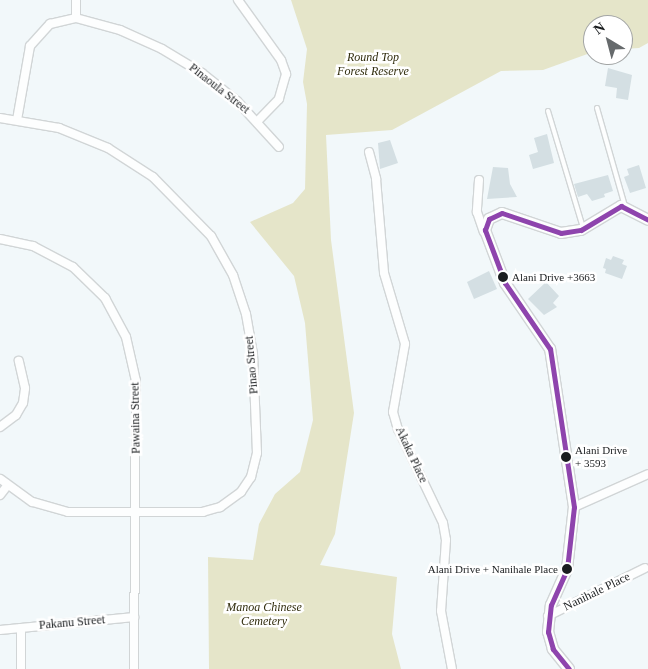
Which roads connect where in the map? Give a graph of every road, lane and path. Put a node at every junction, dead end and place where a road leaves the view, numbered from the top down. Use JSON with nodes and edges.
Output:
{"nodes":[{"id":1,"x":76,"y":0,"type":"edge"},
{"id":2,"x":238,"y":0,"type":"edge"},
{"id":3,"x":76,"y":18,"type":"junction"},
{"id":4,"x":597,"y":108,"type":"dead end"},
{"id":5,"x":548,"y":111,"type":"dead end"},
{"id":6,"x":0,"y":118,"type":"edge"},
{"id":7,"x":18,"y":120,"type":"junction"},
{"id":8,"x":258,"y":121,"type":"junction"},
{"id":9,"x":279,"y":147,"type":"dead end"},
{"id":10,"x":368,"y":152,"type":"dead end"},
{"id":11,"x":479,"y":180,"type":"dead end"},
{"id":12,"x":625,"y":207,"type":"junction"},
{"id":13,"x":648,"y":220,"type":"edge"},
{"id":14,"x":583,"y":228,"type":"junction"},
{"id":15,"x":485,"y":234,"type":"junction"},
{"id":16,"x":0,"y":239,"type":"edge"},
{"id":17,"x":19,"y":361,"type":"dead end"},
{"id":18,"x":0,"y":427,"type":"edge"},
{"id":19,"x":648,"y":474,"type":"edge"},
{"id":20,"x":0,"y":479,"type":"edge"},
{"id":21,"x":7,"y":486,"type":"junction"},
{"id":22,"x":0,"y":495,"type":"edge"},
{"id":23,"x":574,"y":507,"type":"junction"},
{"id":24,"x":137,"y":513,"type":"junction"},
{"id":25,"x":645,"y":568,"type":"dead end"},
{"id":26,"x":548,"y":616,"type":"junction"},
{"id":27,"x":134,"y":618,"type":"junction"},
{"id":28,"x":21,"y":628,"type":"junction"},
{"id":29,"x":0,"y":630,"type":"edge"},
{"id":30,"x":21,"y":669,"type":"edge"},
{"id":31,"x":134,"y":669,"type":"edge"},
{"id":32,"x":452,"y":669,"type":"edge"},
{"id":33,"x":569,"y":669,"type":"edge"}],
"edges":[{"from":1,"to":3,"type":"street"},
{"from":2,"to":8,"type":"street"},
{"from":3,"to":7,"type":"street","name":"Pinaoula Street"},
{"from":3,"to":8,"type":"street","name":"Pinaoula Street"},
{"from":4,"to":12,"type":"lane"},
{"from":5,"to":14,"type":"lane"},
{"from":6,"to":7,"type":"street","name":"Pinao Street"},
{"from":7,"to":24,"type":"street","name":"Pinao Street"},
{"from":8,"to":9,"type":"street","name":"Pinaoula Street"},
{"from":10,"to":32,"type":"street","name":"Akaka Place"},
{"from":11,"to":15,"type":"street"},
{"from":12,"to":13,"type":"street"},
{"from":12,"to":14,"type":"street"},
{"from":14,"to":15,"type":"street"},
{"from":15,"to":23,"type":"street"},
{"from":16,"to":24,"type":"street","name":"Pawaina Street"},
{"from":17,"to":18,"type":"street"},
{"from":19,"to":23,"type":"street"},
{"from":20,"to":21,"type":"street","name":"Pinao Street"},
{"from":21,"to":22,"type":"street"},
{"from":21,"to":24,"type":"street","name":"Pinao Street"},
{"from":23,"to":26,"type":"street"},
{"from":24,"to":27,"type":"street","name":"Pawaina Street"},
{"from":25,"to":26,"type":"street","name":"Nanihale Place"},
{"from":26,"to":33,"type":"street"},
{"from":27,"to":28,"type":"street","name":"Pakanu Street"},
{"from":27,"to":31,"type":"street","name":"Pawaina Street"},
{"from":28,"to":29,"type":"street"},
{"from":28,"to":30,"type":"street","name":"Pakanu Street"}]}
